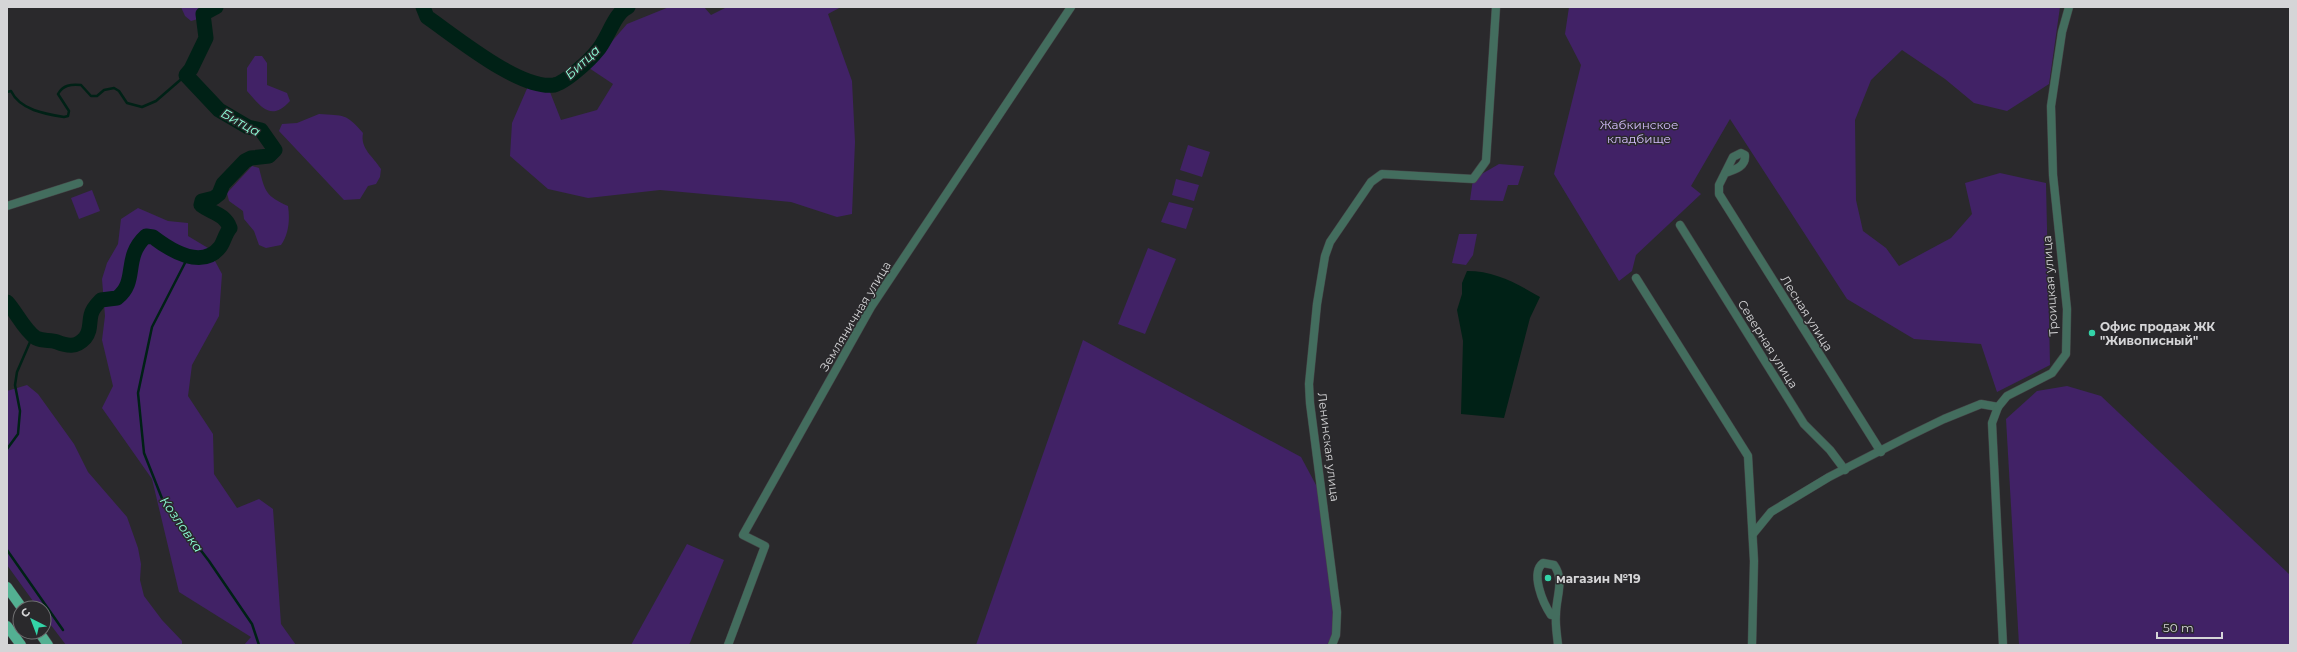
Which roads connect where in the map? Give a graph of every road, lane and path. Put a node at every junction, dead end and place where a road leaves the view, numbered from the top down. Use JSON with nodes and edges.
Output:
{"nodes":[{"id":1,"x":1071,"y":7,"type":"edge"},
{"id":2,"x":1496,"y":7,"type":"edge"},
{"id":3,"x":2068,"y":7,"type":"edge"},
{"id":4,"x":1725,"y":173,"type":"dead end"},
{"id":5,"x":79,"y":183,"type":"dead end"},
{"id":6,"x":7,"y":206,"type":"edge"},
{"id":7,"x":1680,"y":226,"type":"dead end"},
{"id":8,"x":1636,"y":278,"type":"dead end"},
{"id":9,"x":1998,"y":407,"type":"junction"},
{"id":10,"x":1881,"y":452,"type":"junction"},
{"id":11,"x":1845,"y":470,"type":"junction"},
{"id":12,"x":1751,"y":511,"type":"junction"},
{"id":13,"x":1768,"y":515,"type":"junction"},
{"id":14,"x":1752,"y":534,"type":"junction"},
{"id":15,"x":7,"y":587,"type":"edge"},
{"id":16,"x":16,"y":600,"type":"edge"},
{"id":17,"x":1556,"y":615,"type":"junction"},
{"id":18,"x":7,"y":626,"type":"edge"},
{"id":19,"x":21,"y":645,"type":"edge"},
{"id":20,"x":728,"y":645,"type":"edge"},
{"id":21,"x":1332,"y":645,"type":"edge"},
{"id":22,"x":1558,"y":645,"type":"edge"},
{"id":23,"x":1752,"y":645,"type":"edge"},
{"id":24,"x":2003,"y":645,"type":"edge"}],
"edges":[{"from":1,"to":20,"type":"street","name":"Земляничная улица"},
{"from":2,"to":21,"type":"street","name":"Ленинская улица"},
{"from":3,"to":9,"type":"street","name":"Троицкая улица"},
{"from":4,"to":10,"type":"street","name":"Лесная улица"},
{"from":5,"to":6,"type":"street"},
{"from":7,"to":11,"type":"street","name":"Северная улица"},
{"from":8,"to":12,"type":"street"},
{"from":9,"to":10,"type":"street"},
{"from":9,"to":24,"type":"street","name":"Троицкая улица"},
{"from":10,"to":11,"type":"street"},
{"from":11,"to":13,"type":"street"},
{"from":12,"to":13,"type":"street"},
{"from":12,"to":14,"type":"street"},
{"from":13,"to":14,"type":"street"},
{"from":14,"to":23,"type":"street"},
{"from":15,"to":16,"type":"main road"},
{"from":17,"to":17,"type":"street"},
{"from":17,"to":22,"type":"street"},
{"from":18,"to":19,"type":"main road"}]}
